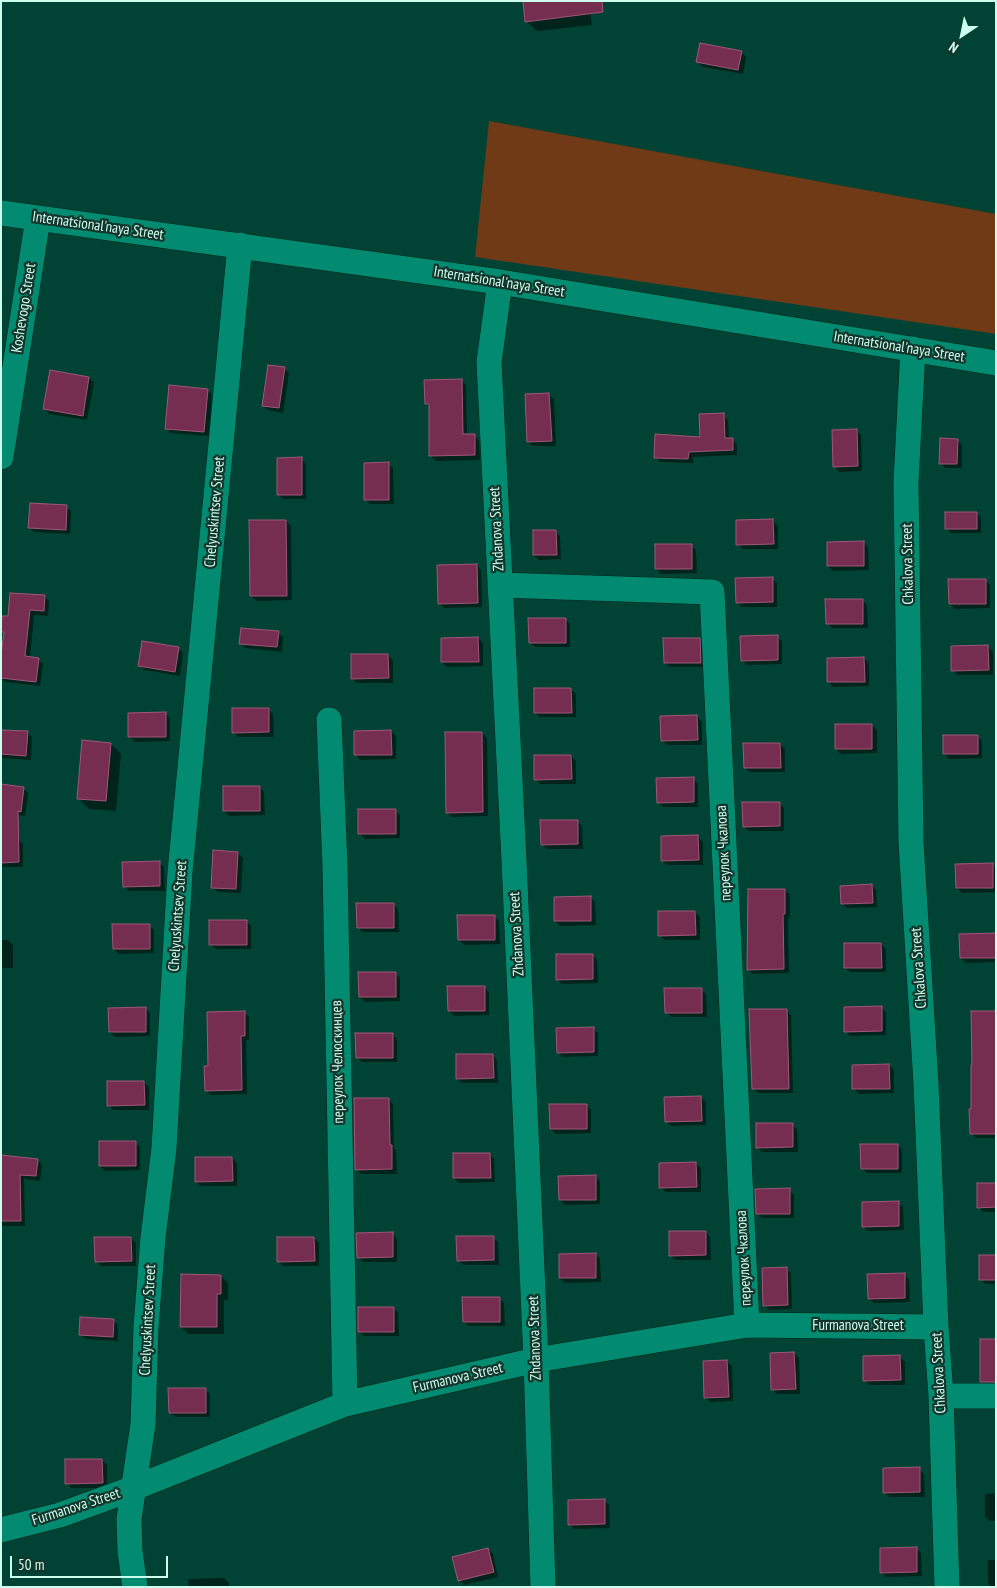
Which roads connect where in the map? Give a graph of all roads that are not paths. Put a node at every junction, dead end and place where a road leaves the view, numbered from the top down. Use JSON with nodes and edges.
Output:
{"nodes":[{"id":1,"x":1,"y":213,"type":"edge"},
{"id":2,"x":38,"y":218,"type":"junction"},
{"id":3,"x":240,"y":245,"type":"junction"},
{"id":4,"x":500,"y":282,"type":"junction"},
{"id":5,"x":913,"y":350,"type":"junction"},
{"id":6,"x":996,"y":363,"type":"edge"},
{"id":7,"x":1,"y":457,"type":"edge"},
{"id":8,"x":500,"y":585,"type":"junction"},
{"id":9,"x":329,"y":720,"type":"dead end"},
{"id":10,"x":747,"y":1325,"type":"junction"},
{"id":11,"x":936,"y":1326,"type":"junction"},
{"id":12,"x":536,"y":1360,"type":"junction"},
{"id":13,"x":941,"y":1396,"type":"junction"},
{"id":14,"x":996,"y":1396,"type":"edge"},
{"id":15,"x":345,"y":1404,"type":"junction"},
{"id":16,"x":134,"y":1488,"type":"junction"},
{"id":17,"x":1,"y":1530,"type":"edge"},
{"id":18,"x":135,"y":1587,"type":"edge"},
{"id":19,"x":544,"y":1587,"type":"edge"},
{"id":20,"x":947,"y":1587,"type":"edge"}],
"edges":[{"from":1,"to":2,"type":"street","name":"Internatsional'naya Street"},
{"from":2,"to":3,"type":"street","name":"Internatsional'naya Street"},
{"from":2,"to":7,"type":"street","name":"Koshevogo Street"},
{"from":3,"to":4,"type":"street","name":"Internatsional'naya Street"},
{"from":3,"to":16,"type":"street","name":"Chelyuskintsev Street"},
{"from":4,"to":5,"type":"street","name":"Internatsional'naya Street"},
{"from":4,"to":8,"type":"street","name":"Zhdanova Street"},
{"from":5,"to":6,"type":"street","name":"Internatsional'naya Street"},
{"from":5,"to":11,"type":"street","name":"Chkalova Street"},
{"from":8,"to":10,"type":"street","name":"переулок Чкалова"},
{"from":8,"to":12,"type":"street","name":"Zhdanova Street"},
{"from":9,"to":15,"type":"street","name":"переулок Челюскинцев"},
{"from":10,"to":11,"type":"street","name":"Furmanova Street"},
{"from":10,"to":12,"type":"street","name":"Furmanova Street"},
{"from":11,"to":13,"type":"street","name":"Chkalova Street"},
{"from":12,"to":15,"type":"street","name":"Furmanova Street"},
{"from":12,"to":19,"type":"street","name":"Zhdanova Street"},
{"from":13,"to":14,"type":"street"},
{"from":13,"to":20,"type":"street","name":"Chkalova Street"},
{"from":15,"to":16,"type":"street","name":"Furmanova Street"},
{"from":16,"to":17,"type":"street","name":"Furmanova Street"},
{"from":16,"to":18,"type":"street","name":"Chelyuskintsev Street"}]}
